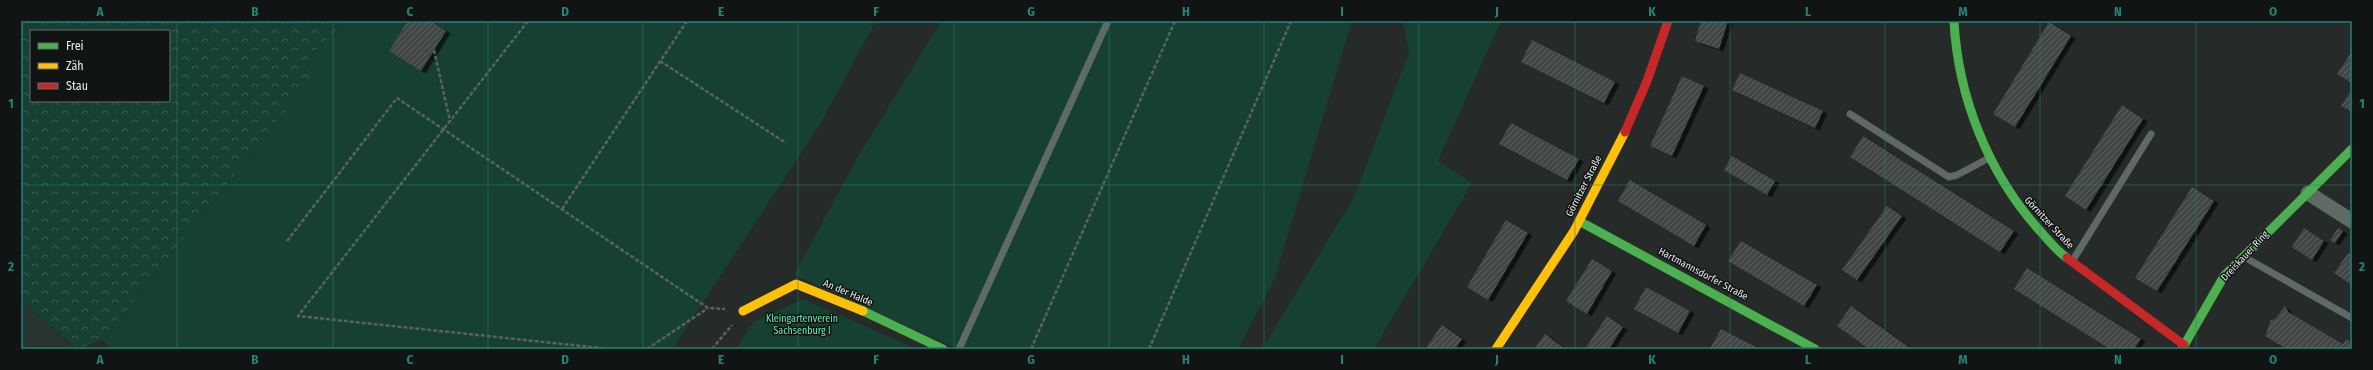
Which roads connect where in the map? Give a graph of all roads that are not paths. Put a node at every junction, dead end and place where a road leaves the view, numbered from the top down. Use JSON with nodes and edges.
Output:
{"nodes":[{"id":1,"x":1108,"y":21,"type":"edge"},
{"id":2,"x":1668,"y":21,"type":"edge"},
{"id":3,"x":1954,"y":21,"type":"edge"},
{"id":4,"x":1850,"y":114,"type":"dead end"},
{"id":5,"x":2150,"y":134,"type":"dead end"},
{"id":6,"x":2352,"y":150,"type":"edge"},
{"id":7,"x":1991,"y":158,"type":"junction"},
{"id":8,"x":2308,"y":192,"type":"junction"},
{"id":9,"x":1579,"y":221,"type":"junction"},
{"id":10,"x":2352,"y":221,"type":"edge"},
{"id":11,"x":2243,"y":256,"type":"junction"},
{"id":12,"x":2072,"y":262,"type":"junction"},
{"id":13,"x":743,"y":311,"type":"road end"},
{"id":14,"x":2352,"y":318,"type":"edge"},
{"id":15,"x":2183,"y":347,"type":"edge"},
{"id":16,"x":943,"y":349,"type":"edge"},
{"id":17,"x":959,"y":349,"type":"edge"},
{"id":18,"x":1496,"y":349,"type":"edge"},
{"id":19,"x":1815,"y":349,"type":"edge"}],
"edges":[{"from":1,"to":17,"type":"lane"},
{"from":2,"to":9,"type":"street","name":"Görnitzer Straße"},
{"from":3,"to":7,"type":"street","name":"Görnitzer Straße"},
{"from":4,"to":7,"type":"lane"},
{"from":5,"to":12,"type":"lane"},
{"from":6,"to":8,"type":"street","name":"Dreiskauer Ring"},
{"from":7,"to":12,"type":"street","name":"Görnitzer Straße"},
{"from":8,"to":10,"type":"street"},
{"from":8,"to":11,"type":"street","name":"Dreiskauer Ring"},
{"from":9,"to":18,"type":"street","name":"Görnitzer Straße"},
{"from":9,"to":19,"type":"street","name":"Hartmannsdorfer Straße"},
{"from":11,"to":14,"type":"lane"},
{"from":11,"to":15,"type":"street","name":"Dreiskauer Ring"},
{"from":12,"to":15,"type":"street","name":"Görnitzer Straße"},
{"from":13,"to":16,"type":"street","name":"An der Halde"}]}
